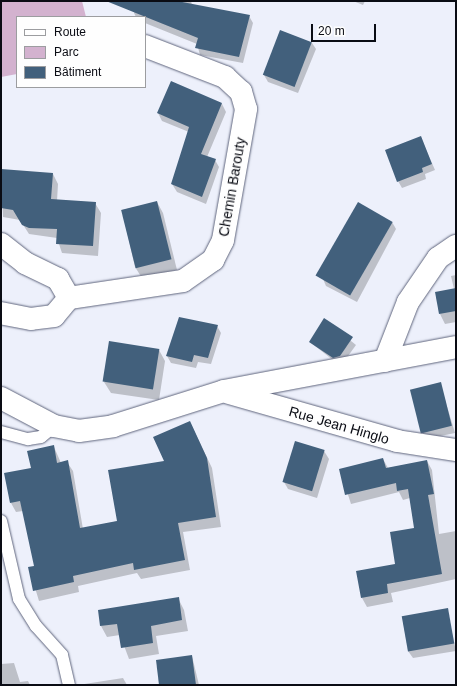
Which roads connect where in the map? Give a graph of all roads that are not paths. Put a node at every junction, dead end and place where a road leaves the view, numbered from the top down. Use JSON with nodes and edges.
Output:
{"nodes":[{"id":1,"x":146,"y":46,"type":"edge"},
{"id":2,"x":1,"y":244,"type":"edge"},
{"id":3,"x":456,"y":246,"type":"edge"},
{"id":4,"x":69,"y":298,"type":"junction"},
{"id":5,"x":1,"y":313,"type":"edge"},
{"id":6,"x":456,"y":347,"type":"edge"},
{"id":7,"x":385,"y":361,"type":"junction"},
{"id":8,"x":224,"y":391,"type":"junction"},
{"id":9,"x":1,"y":398,"type":"edge"},
{"id":10,"x":54,"y":426,"type":"junction"},
{"id":11,"x":1,"y":432,"type":"edge"},
{"id":12,"x":456,"y":450,"type":"edge"},
{"id":13,"x":1,"y":521,"type":"edge"},
{"id":14,"x":69,"y":685,"type":"edge"}],
"edges":[{"from":1,"to":4,"type":"street","name":"Chemin Barouty"},
{"from":2,"to":4,"type":"street"},
{"from":3,"to":7,"type":"street"},
{"from":4,"to":5,"type":"street"},
{"from":6,"to":7,"type":"street"},
{"from":7,"to":8,"type":"street"},
{"from":8,"to":10,"type":"street"},
{"from":8,"to":12,"type":"street","name":"Rue Jean Hinglo"},
{"from":9,"to":10,"type":"street"},
{"from":10,"to":11,"type":"lane"},
{"from":13,"to":14,"type":"lane"}]}
